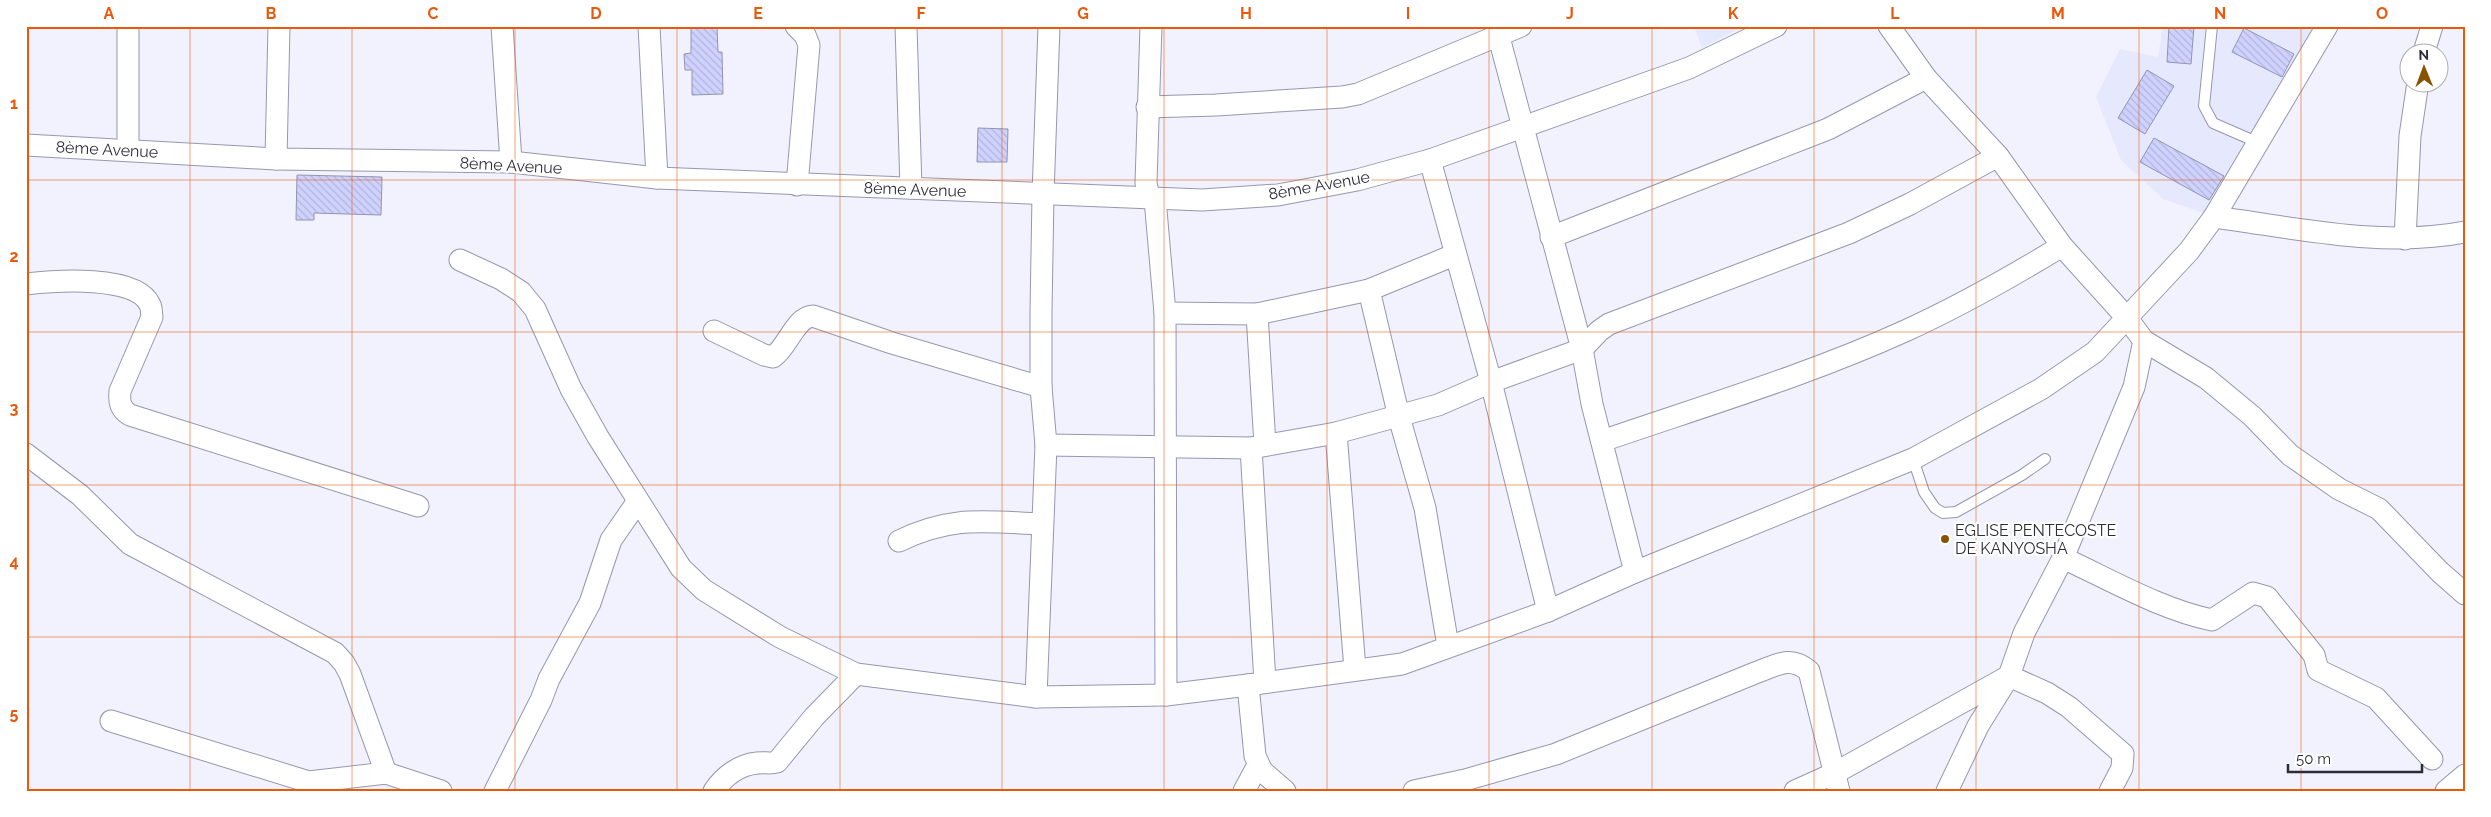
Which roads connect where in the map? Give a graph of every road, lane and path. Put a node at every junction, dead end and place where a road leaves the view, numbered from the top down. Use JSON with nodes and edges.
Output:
{"nodes":[{"id":1,"x":128,"y":26,"type":"edge"},
{"id":2,"x":278,"y":26,"type":"edge"},
{"id":3,"x":502,"y":26,"type":"edge"},
{"id":4,"x":649,"y":26,"type":"edge"},
{"id":5,"x":796,"y":26,"type":"edge"},
{"id":6,"x":906,"y":26,"type":"edge"},
{"id":7,"x":1049,"y":26,"type":"edge"},
{"id":8,"x":1151,"y":26,"type":"edge"},
{"id":9,"x":1521,"y":26,"type":"edge"},
{"id":10,"x":1776,"y":26,"type":"edge"},
{"id":11,"x":1889,"y":26,"type":"edge"},
{"id":12,"x":2212,"y":26,"type":"edge"},
{"id":13,"x":2326,"y":26,"type":"edge"},
{"id":14,"x":2432,"y":26,"type":"edge"},
{"id":15,"x":1498,"y":31,"type":"edge"},
{"id":16,"x":2427,"y":42,"type":"edge"},
{"id":17,"x":1926,"y":78,"type":"junction"},
{"id":18,"x":2417,"y":92,"type":"edge"},
{"id":19,"x":1147,"y":107,"type":"junction"},
{"id":20,"x":1525,"y":128,"type":"junction"},
{"id":21,"x":2259,"y":143,"type":"junction"},
{"id":22,"x":26,"y":144,"type":"edge"},
{"id":23,"x":128,"y":149,"type":"junction"},
{"id":24,"x":1998,"y":156,"type":"junction"},
{"id":25,"x":276,"y":159,"type":"junction"},
{"id":26,"x":1430,"y":160,"type":"junction"},
{"id":27,"x":511,"y":162,"type":"junction"},
{"id":28,"x":657,"y":178,"type":"junction"},
{"id":29,"x":797,"y":185,"type":"junction"},
{"id":30,"x":911,"y":188,"type":"junction"},
{"id":31,"x":1043,"y":195,"type":"junction"},
{"id":32,"x":1155,"y":199,"type":"junction"},
{"id":33,"x":2214,"y":217,"type":"junction"},
{"id":34,"x":2465,"y":232,"type":"edge"},
{"id":35,"x":1552,"y":237,"type":"junction"},
{"id":36,"x":2405,"y":239,"type":"junction"},
{"id":37,"x":2062,"y":246,"type":"junction"},
{"id":38,"x":1454,"y":255,"type":"junction"},
{"id":39,"x":460,"y":260,"type":"dead end"},
{"id":40,"x":26,"y":284,"type":"edge"},
{"id":41,"x":1369,"y":290,"type":"junction"},
{"id":42,"x":1165,"y":313,"type":"junction"},
{"id":43,"x":1257,"y":314,"type":"junction"},
{"id":44,"x":2127,"y":318,"type":"junction"},
{"id":45,"x":714,"y":331,"type":"dead end"},
{"id":46,"x":2144,"y":341,"type":"junction"},
{"id":47,"x":1582,"y":349,"type":"junction"},
{"id":48,"x":1491,"y":382,"type":"junction"},
{"id":49,"x":1041,"y":387,"type":"junction"},
{"id":50,"x":1399,"y":417,"type":"junction"},
{"id":51,"x":1336,"y":433,"type":"junction"},
{"id":52,"x":1602,"y":441,"type":"junction"},
{"id":53,"x":1046,"y":445,"type":"junction"},
{"id":54,"x":1258,"y":446,"type":"junction"},
{"id":55,"x":1164,"y":448,"type":"junction"},
{"id":56,"x":26,"y":454,"type":"edge"},
{"id":57,"x":1913,"y":459,"type":"junction"},
{"id":58,"x":2045,"y":459,"type":"dead end"},
{"id":59,"x":638,"y":500,"type":"junction"},
{"id":60,"x":418,"y":506,"type":"dead end"},
{"id":61,"x":1042,"y":524,"type":"junction"},
{"id":62,"x":899,"y":541,"type":"dead end"},
{"id":63,"x":2063,"y":558,"type":"junction"},
{"id":64,"x":1635,"y":572,"type":"junction"},
{"id":65,"x":2465,"y":594,"type":"edge"},
{"id":66,"x":1548,"y":612,"type":"junction"},
{"id":67,"x":1448,"y":646,"type":"junction"},
{"id":68,"x":1355,"y":669,"type":"junction"},
{"id":69,"x":856,"y":674,"type":"junction"},
{"id":70,"x":2009,"y":676,"type":"junction"},
{"id":71,"x":1256,"y":683,"type":"junction"},
{"id":72,"x":1166,"y":694,"type":"junction"},
{"id":73,"x":1036,"y":697,"type":"junction"},
{"id":74,"x":111,"y":721,"type":"dead end"},
{"id":75,"x":2432,"y":759,"type":"dead end"},
{"id":76,"x":1258,"y":765,"type":"junction"},
{"id":77,"x":386,"y":773,"type":"junction"},
{"id":78,"x":2465,"y":775,"type":"edge"},
{"id":79,"x":1836,"y":782,"type":"edge"},
{"id":80,"x":441,"y":791,"type":"edge"},
{"id":81,"x":495,"y":791,"type":"edge"},
{"id":82,"x":714,"y":791,"type":"edge"},
{"id":83,"x":1244,"y":791,"type":"edge"},
{"id":84,"x":1284,"y":791,"type":"edge"},
{"id":85,"x":1414,"y":791,"type":"edge"},
{"id":86,"x":1795,"y":791,"type":"edge"},
{"id":87,"x":1947,"y":791,"type":"edge"},
{"id":88,"x":2110,"y":791,"type":"edge"},
{"id":89,"x":2446,"y":791,"type":"edge"}],
"edges":[{"from":1,"to":23,"type":"street"},
{"from":2,"to":25,"type":"street"},
{"from":3,"to":27,"type":"street"},
{"from":4,"to":28,"type":"street"},
{"from":5,"to":29,"type":"street"},
{"from":6,"to":30,"type":"street"},
{"from":7,"to":31,"type":"street"},
{"from":8,"to":19,"type":"street"},
{"from":9,"to":15,"type":"street"},
{"from":10,"to":20,"type":"street","name":"8ème Avenue"},
{"from":11,"to":17,"type":"street"},
{"from":12,"to":21,"type":"lane"},
{"from":13,"to":21,"type":"street"},
{"from":14,"to":16,"type":"street"},
{"from":15,"to":19,"type":"street"},
{"from":15,"to":20,"type":"street"},
{"from":17,"to":24,"type":"street"},
{"from":17,"to":35,"type":"street"},
{"from":18,"to":36,"type":"street"},
{"from":19,"to":32,"type":"street"},
{"from":20,"to":26,"type":"street","name":"8ème Avenue"},
{"from":20,"to":35,"type":"street"},
{"from":21,"to":33,"type":"street"},
{"from":22,"to":23,"type":"street","name":"8ème Avenue"},
{"from":23,"to":25,"type":"street","name":"8ème Avenue"},
{"from":24,"to":37,"type":"street"},
{"from":24,"to":47,"type":"street"},
{"from":25,"to":27,"type":"street","name":"8ème Avenue"},
{"from":26,"to":32,"type":"street","name":"8ème Avenue"},
{"from":26,"to":38,"type":"street"},
{"from":27,"to":28,"type":"street","name":"8ème Avenue"},
{"from":28,"to":29,"type":"street","name":"8ème Avenue"},
{"from":29,"to":30,"type":"street","name":"8ème Avenue"},
{"from":30,"to":31,"type":"street","name":"8ème Avenue"},
{"from":31,"to":32,"type":"street","name":"8ème Avenue"},
{"from":31,"to":49,"type":"street"},
{"from":32,"to":42,"type":"street"},
{"from":33,"to":36,"type":"street"},
{"from":33,"to":44,"type":"street"},
{"from":34,"to":36,"type":"street"},
{"from":35,"to":47,"type":"street"},
{"from":37,"to":44,"type":"street"},
{"from":37,"to":52,"type":"street"},
{"from":38,"to":41,"type":"street"},
{"from":38,"to":48,"type":"street"},
{"from":39,"to":59,"type":"street"},
{"from":40,"to":60,"type":"street"},
{"from":41,"to":43,"type":"street"},
{"from":41,"to":50,"type":"street"},
{"from":42,"to":43,"type":"street"},
{"from":42,"to":55,"type":"street"},
{"from":43,"to":54,"type":"street"},
{"from":44,"to":46,"type":"street"},
{"from":44,"to":57,"type":"street"},
{"from":45,"to":49,"type":"street"},
{"from":46,"to":63,"type":"street"},
{"from":46,"to":65,"type":"street"},
{"from":47,"to":48,"type":"street"},
{"from":47,"to":52,"type":"street"},
{"from":48,"to":50,"type":"street"},
{"from":48,"to":66,"type":"street"},
{"from":49,"to":53,"type":"street"},
{"from":50,"to":51,"type":"street"},
{"from":50,"to":67,"type":"street"},
{"from":51,"to":54,"type":"street"},
{"from":51,"to":68,"type":"street"},
{"from":52,"to":64,"type":"street"},
{"from":53,"to":55,"type":"street"},
{"from":53,"to":61,"type":"street"},
{"from":54,"to":55,"type":"street"},
{"from":54,"to":71,"type":"street"},
{"from":55,"to":72,"type":"street"},
{"from":56,"to":77,"type":"street"},
{"from":57,"to":58,"type":"lane"},
{"from":57,"to":64,"type":"street"},
{"from":59,"to":69,"type":"street"},
{"from":59,"to":81,"type":"street"},
{"from":61,"to":62,"type":"street"},
{"from":61,"to":73,"type":"street"},
{"from":63,"to":70,"type":"street"},
{"from":63,"to":75,"type":"street"},
{"from":64,"to":66,"type":"street"},
{"from":66,"to":67,"type":"street"},
{"from":67,"to":68,"type":"street"},
{"from":68,"to":71,"type":"street"},
{"from":69,"to":73,"type":"street"},
{"from":69,"to":82,"type":"street"},
{"from":70,"to":79,"type":"street"},
{"from":70,"to":87,"type":"street"},
{"from":70,"to":88,"type":"street"},
{"from":71,"to":72,"type":"street"},
{"from":71,"to":76,"type":"street"},
{"from":72,"to":73,"type":"street"},
{"from":74,"to":77,"type":"street"},
{"from":76,"to":83,"type":"street"},
{"from":76,"to":84,"type":"street"},
{"from":77,"to":80,"type":"street"},
{"from":78,"to":89,"type":"street"},
{"from":79,"to":85,"type":"street"},
{"from":79,"to":86,"type":"street"}]}
